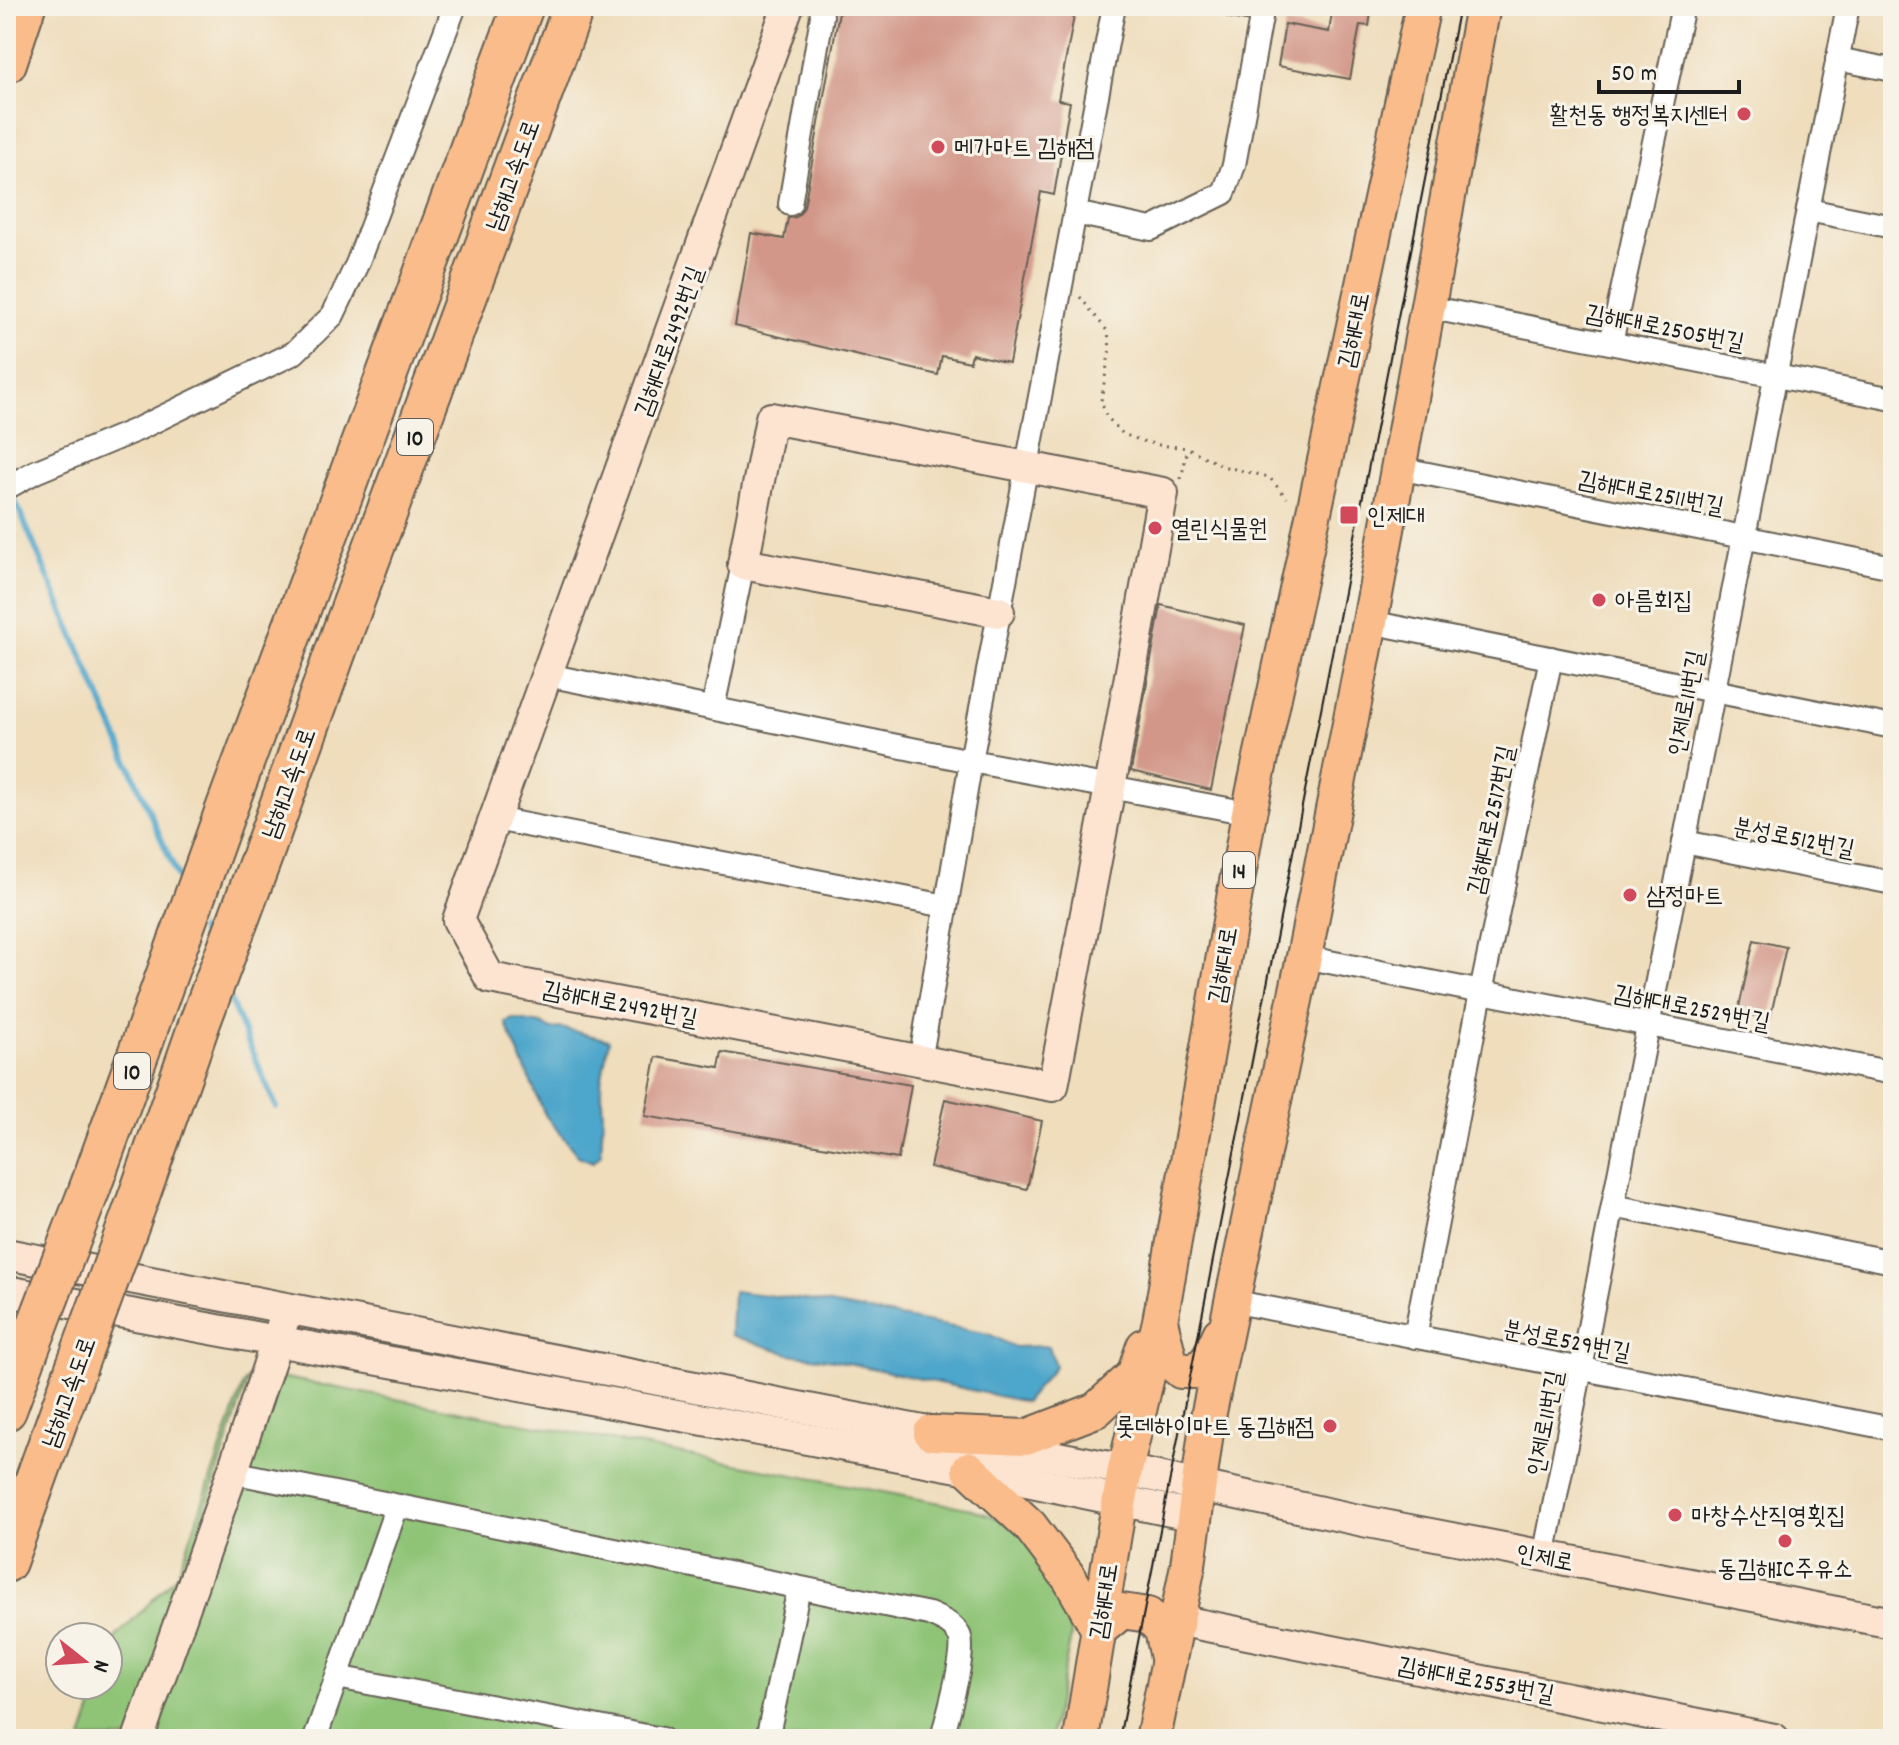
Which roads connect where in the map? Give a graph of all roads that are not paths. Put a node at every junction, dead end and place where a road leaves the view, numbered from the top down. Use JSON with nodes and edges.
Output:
{"nodes":[{"id":1,"x":455,"y":6,"type":"edge"},
{"id":2,"x":523,"y":6,"type":"edge"},
{"id":3,"x":788,"y":6,"type":"edge"},
{"id":4,"x":821,"y":6,"type":"edge"},
{"id":5,"x":1114,"y":6,"type":"edge"},
{"id":6,"x":1232,"y":6,"type":"edge"},
{"id":7,"x":1423,"y":6,"type":"edge"},
{"id":8,"x":1483,"y":6,"type":"edge"},
{"id":9,"x":1683,"y":6,"type":"edge"},
{"id":10,"x":1848,"y":6,"type":"edge"},
{"id":11,"x":24,"y":10,"type":"edge"},
{"id":12,"x":573,"y":10,"type":"edge"},
{"id":13,"x":1837,"y":59,"type":"junction"},
{"id":14,"x":6,"y":63,"type":"edge"},
{"id":15,"x":1893,"y":70,"type":"edge"},
{"id":16,"x":790,"y":204,"type":"dead end"},
{"id":17,"x":1808,"y":210,"type":"junction"},
{"id":18,"x":1075,"y":213,"type":"junction"},
{"id":19,"x":1893,"y":227,"type":"edge"},
{"id":20,"x":1427,"y":307,"type":"junction"},
{"id":21,"x":1611,"y":343,"type":"junction"},
{"id":22,"x":1775,"y":376,"type":"junction"},
{"id":23,"x":1893,"y":399,"type":"edge"},
{"id":24,"x":1027,"y":467,"type":"junction"},
{"id":25,"x":1398,"y":468,"type":"junction"},
{"id":26,"x":6,"y":488,"type":"edge"},
{"id":27,"x":1744,"y":537,"type":"junction"},
{"id":28,"x":743,"y":564,"type":"junction"},
{"id":29,"x":1893,"y":567,"type":"edge"},
{"id":30,"x":999,"y":612,"type":"junction"},
{"id":31,"x":1370,"y":622,"type":"junction"},
{"id":32,"x":1551,"y":658,"type":"junction"},
{"id":33,"x":547,"y":675,"type":"junction"},
{"id":34,"x":1714,"y":691,"type":"junction"},
{"id":35,"x":713,"y":708,"type":"junction"},
{"id":36,"x":1893,"y":727,"type":"edge"},
{"id":37,"x":971,"y":761,"type":"junction"},
{"id":38,"x":1110,"y":787,"type":"junction"},
{"id":39,"x":1249,"y":813,"type":"junction"},
{"id":40,"x":495,"y":819,"type":"junction"},
{"id":41,"x":1684,"y":842,"type":"junction"},
{"id":42,"x":1893,"y":883,"type":"edge"},
{"id":43,"x":946,"y":906,"type":"junction"},
{"id":44,"x":1304,"y":957,"type":"junction"},
{"id":45,"x":1481,"y":992,"type":"junction"},
{"id":46,"x":1648,"y":1025,"type":"junction"},
{"id":47,"x":920,"y":1062,"type":"junction"},
{"id":48,"x":1893,"y":1073,"type":"edge"},
{"id":49,"x":1613,"y":1206,"type":"junction"},
{"id":50,"x":6,"y":1254,"type":"edge"},
{"id":51,"x":1893,"y":1262,"type":"edge"},
{"id":52,"x":1168,"y":1277,"type":"junction"},
{"id":53,"x":6,"y":1291,"type":"edge"},
{"id":54,"x":288,"y":1309,"type":"junction"},
{"id":55,"x":1230,"y":1309,"type":"junction"},
{"id":56,"x":1160,"y":1321,"type":"junction"},
{"id":57,"x":1415,"y":1337,"type":"junction"},
{"id":58,"x":277,"y":1341,"type":"junction"},
{"id":59,"x":1581,"y":1369,"type":"junction"},
{"id":60,"x":6,"y":1410,"type":"edge"},
{"id":61,"x":1893,"y":1429,"type":"edge"},
{"id":62,"x":931,"y":1433,"type":"junction"},
{"id":63,"x":969,"y":1469,"type":"junction"},
{"id":64,"x":232,"y":1472,"type":"junction"},
{"id":65,"x":1123,"y":1486,"type":"junction"},
{"id":66,"x":1196,"y":1501,"type":"junction"},
{"id":67,"x":397,"y":1506,"type":"junction"},
{"id":68,"x":1544,"y":1557,"type":"junction"},
{"id":69,"x":6,"y":1562,"type":"edge"},
{"id":70,"x":799,"y":1588,"type":"junction"},
{"id":71,"x":1177,"y":1620,"type":"junction"},
{"id":72,"x":1893,"y":1623,"type":"edge"},
{"id":73,"x":1099,"y":1630,"type":"junction"},
{"id":74,"x":1169,"y":1662,"type":"junction"},
{"id":75,"x":337,"y":1677,"type":"junction"},
{"id":76,"x":138,"y":1739,"type":"edge"},
{"id":77,"x":315,"y":1739,"type":"edge"},
{"id":78,"x":662,"y":1739,"type":"edge"},
{"id":79,"x":767,"y":1739,"type":"edge"},
{"id":80,"x":942,"y":1739,"type":"edge"},
{"id":81,"x":1081,"y":1739,"type":"edge"},
{"id":82,"x":1153,"y":1739,"type":"edge"},
{"id":83,"x":1774,"y":1739,"type":"edge"}],
"edges":[{"from":1,"to":26,"type":"street"},
{"from":2,"to":60,"type":"highway","name":"남해고속도로","number":"10","bridge":true},
{"from":3,"to":33,"type":"street","name":"김해대로2492번길"},
{"from":4,"to":16,"type":"street"},
{"from":5,"to":18,"type":"street"},
{"from":6,"to":18,"type":"street"},
{"from":7,"to":39,"type":"main road","name":"김해대로","number":"14"},
{"from":8,"to":20,"type":"main road"},
{"from":9,"to":21,"type":"street"},
{"from":10,"to":13,"type":"street","name":"인제로11번길"},
{"from":11,"to":14,"type":"highway"},
{"from":12,"to":69,"type":"highway","name":"남해고속도로","number":"10","bridge":true},
{"from":13,"to":15,"type":"street"},
{"from":13,"to":17,"type":"street","name":"인제로11번길"},
{"from":17,"to":19,"type":"street"},
{"from":17,"to":22,"type":"street","name":"인제로11번길"},
{"from":18,"to":24,"type":"street"},
{"from":20,"to":21,"type":"street","name":"김해대로2505번길"},
{"from":20,"to":25,"type":"main road"},
{"from":21,"to":22,"type":"street","name":"김해대로2505번길"},
{"from":22,"to":23,"type":"street","name":"김해대로2505번길"},
{"from":22,"to":27,"type":"street","name":"인제로11번길"},
{"from":24,"to":28,"type":"street","name":"김해대로2492번길"},
{"from":24,"to":30,"type":"street"},
{"from":24,"to":38,"type":"street","name":"김해대로2492번길"},
{"from":25,"to":27,"type":"street","name":"김해대로2511번길"},
{"from":25,"to":31,"type":"main road"},
{"from":27,"to":29,"type":"street","name":"김해대로2511번길"},
{"from":27,"to":34,"type":"street","name":"인제로11번길"},
{"from":28,"to":30,"type":"street"},
{"from":28,"to":35,"type":"street","name":"김해대로2492번길"},
{"from":30,"to":37,"type":"street"},
{"from":31,"to":32,"type":"street"},
{"from":31,"to":44,"type":"main road"},
{"from":32,"to":34,"type":"street"},
{"from":32,"to":45,"type":"street","name":"김해대로2517번길"},
{"from":33,"to":35,"type":"street"},
{"from":33,"to":40,"type":"street","name":"김해대로2492번길"},
{"from":34,"to":36,"type":"street"},
{"from":34,"to":41,"type":"street","name":"인제로11번길"},
{"from":35,"to":37,"type":"street"},
{"from":37,"to":38,"type":"street"},
{"from":37,"to":43,"type":"street"},
{"from":38,"to":39,"type":"street"},
{"from":38,"to":47,"type":"street","name":"김해대로2492번길"},
{"from":39,"to":52,"type":"main road","name":"김해대로","number":"14"},
{"from":40,"to":43,"type":"street"},
{"from":40,"to":47,"type":"street","name":"김해대로2492번길"},
{"from":41,"to":42,"type":"street","name":"분성로512번길"},
{"from":41,"to":46,"type":"street","name":"인제로11번길"},
{"from":43,"to":47,"type":"street"},
{"from":44,"to":45,"type":"street","name":"김해대로2529번길"},
{"from":44,"to":55,"type":"main road"},
{"from":45,"to":46,"type":"street","name":"김해대로2529번길"},
{"from":45,"to":57,"type":"street"},
{"from":46,"to":48,"type":"street","name":"김해대로2529번길"},
{"from":46,"to":49,"type":"street","name":"인제로11번길"},
{"from":49,"to":51,"type":"street"},
{"from":49,"to":59,"type":"street","name":"인제로11번길"},
{"from":50,"to":54,"type":"street"},
{"from":52,"to":56,"type":"main road","name":"김해대로","number":"14"},
{"from":52,"to":62,"type":"main road"},
{"from":53,"to":58,"type":"street"},
{"from":54,"to":58,"type":"street"},
{"from":54,"to":62,"type":"street"},
{"from":55,"to":56,"type":"main road"},
{"from":55,"to":57,"type":"street","name":"분성로529번길"},
{"from":55,"to":66,"type":"main road"},
{"from":56,"to":65,"type":"main road","name":"김해대로","number":"14"},
{"from":57,"to":59,"type":"street","name":"분성로529번길"},
{"from":58,"to":63,"type":"street"},
{"from":58,"to":64,"type":"street"},
{"from":59,"to":61,"type":"street","name":"분성로529번길"},
{"from":59,"to":68,"type":"street","name":"인제로11번길"},
{"from":62,"to":65,"type":"street"},
{"from":63,"to":65,"type":"street"},
{"from":63,"to":73,"type":"main road"},
{"from":64,"to":67,"type":"street"},
{"from":64,"to":76,"type":"street"},
{"from":65,"to":66,"type":"street","name":"인제로"},
{"from":65,"to":73,"type":"main road","name":"김해대로","number":"14"},
{"from":66,"to":68,"type":"street","name":"인제로"},
{"from":66,"to":71,"type":"main road"},
{"from":67,"to":70,"type":"street"},
{"from":67,"to":75,"type":"street"},
{"from":68,"to":72,"type":"street","name":"인제로"},
{"from":70,"to":79,"type":"street"},
{"from":70,"to":80,"type":"street"},
{"from":71,"to":74,"type":"main road"},
{"from":71,"to":83,"type":"street","name":"김해대로2553번길"},
{"from":73,"to":74,"type":"main road"},
{"from":73,"to":81,"type":"main road","name":"김해대로","number":"14"},
{"from":74,"to":82,"type":"main road"},
{"from":75,"to":77,"type":"street"},
{"from":75,"to":78,"type":"street"}]}
